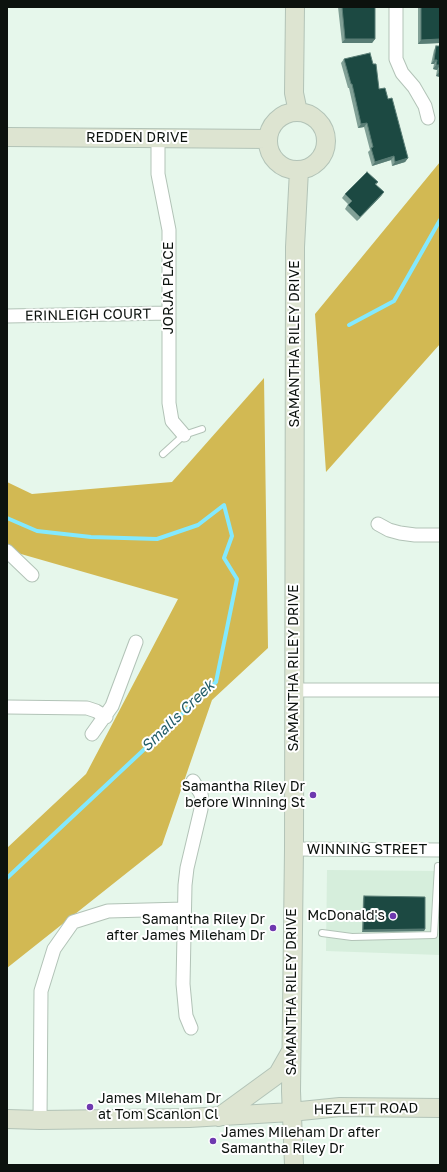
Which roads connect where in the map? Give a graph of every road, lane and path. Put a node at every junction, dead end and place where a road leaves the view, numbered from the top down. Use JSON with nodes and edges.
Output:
{"nodes":[{"id":1,"x":295,"y":7,"type":"edge"},
{"id":2,"x":396,"y":7,"type":"edge"},
{"id":3,"x":298,"y":112,"type":"junction"},
{"id":4,"x":428,"y":118,"type":"dead end"},
{"id":5,"x":7,"y":137,"type":"edge"},
{"id":6,"x":158,"y":138,"type":"junction"},
{"id":7,"x":268,"y":139,"type":"junction"},
{"id":8,"x":299,"y":170,"type":"junction"},
{"id":9,"x":169,"y":313,"type":"junction"},
{"id":10,"x":7,"y":316,"type":"edge"},
{"id":11,"x":202,"y":429,"type":"dead end"},
{"id":12,"x":184,"y":435,"type":"junction"},
{"id":13,"x":163,"y":454,"type":"dead end"},
{"id":14,"x":378,"y":524,"type":"dead end"},
{"id":15,"x":440,"y":535,"type":"edge"},
{"id":16,"x":7,"y":551,"type":"edge"},
{"id":17,"x":32,"y":575,"type":"dead end"},
{"id":18,"x":136,"y":642,"type":"dead end"},
{"id":19,"x":293,"y":690,"type":"junction"},
{"id":20,"x":440,"y":690,"type":"edge"},
{"id":21,"x":7,"y":707,"type":"edge"},
{"id":22,"x":106,"y":716,"type":"junction"},
{"id":23,"x":92,"y":734,"type":"dead end"},
{"id":24,"x":193,"y":781,"type":"dead end"},
{"id":25,"x":294,"y":849,"type":"junction"},
{"id":26,"x":440,"y":850,"type":"edge"},
{"id":27,"x":438,"y":866,"type":"dead end"},
{"id":28,"x":184,"y":909,"type":"junction"},
{"id":29,"x":322,"y":933,"type":"dead end"},
{"id":30,"x":191,"y":1028,"type":"dead end"},
{"id":31,"x":291,"y":1052,"type":"junction"},
{"id":32,"x":440,"y":1108,"type":"edge"},
{"id":33,"x":292,"y":1112,"type":"junction"},
{"id":34,"x":219,"y":1117,"type":"junction"},
{"id":35,"x":7,"y":1119,"type":"edge"},
{"id":36,"x":40,"y":1120,"type":"junction"},
{"id":37,"x":294,"y":1165,"type":"edge"}],
"edges":[{"from":1,"to":3,"type":"main road"},
{"from":2,"to":4,"type":"street"},
{"from":3,"to":7,"type":"main road"},
{"from":3,"to":8,"type":"main road"},
{"from":5,"to":6,"type":"main road","name":"REDDEN DRIVE"},
{"from":6,"to":7,"type":"main road","name":"REDDEN DRIVE"},
{"from":6,"to":9,"type":"street","name":"JORJA PLACE"},
{"from":7,"to":8,"type":"main road"},
{"from":8,"to":19,"type":"main road","name":"SAMANTHA RILEY DRIVE"},
{"from":9,"to":10,"type":"street","name":"ERINLEIGH COURT"},
{"from":9,"to":12,"type":"street","name":"JORJA PLACE"},
{"from":11,"to":12,"type":"lane"},
{"from":12,"to":13,"type":"lane"},
{"from":14,"to":15,"type":"street"},
{"from":16,"to":17,"type":"street"},
{"from":18,"to":22,"type":"street"},
{"from":19,"to":20,"type":"street"},
{"from":19,"to":25,"type":"main road","name":"SAMANTHA RILEY DRIVE"},
{"from":21,"to":22,"type":"street"},
{"from":22,"to":23,"type":"street"},
{"from":24,"to":28,"type":"street"},
{"from":25,"to":26,"type":"street","name":"WINNING STREET"},
{"from":25,"to":31,"type":"main road","name":"SAMANTHA RILEY DRIVE"},
{"from":27,"to":29,"type":"lane"},
{"from":28,"to":30,"type":"street"},
{"from":28,"to":36,"type":"street"},
{"from":31,"to":33,"type":"main road","name":"SAMANTHA RILEY DRIVE"},
{"from":31,"to":34,"type":"main road"},
{"from":32,"to":33,"type":"main road","name":"HEZLETT ROAD"},
{"from":33,"to":34,"type":"main road","name":"HEZLETT ROAD"},
{"from":33,"to":37,"type":"main road","name":"SAMANTHA RILEY DRIVE"},
{"from":34,"to":36,"type":"main road","name":"HEZLETT ROAD"},
{"from":35,"to":36,"type":"main road","name":"HEZLETT ROAD"}]}
